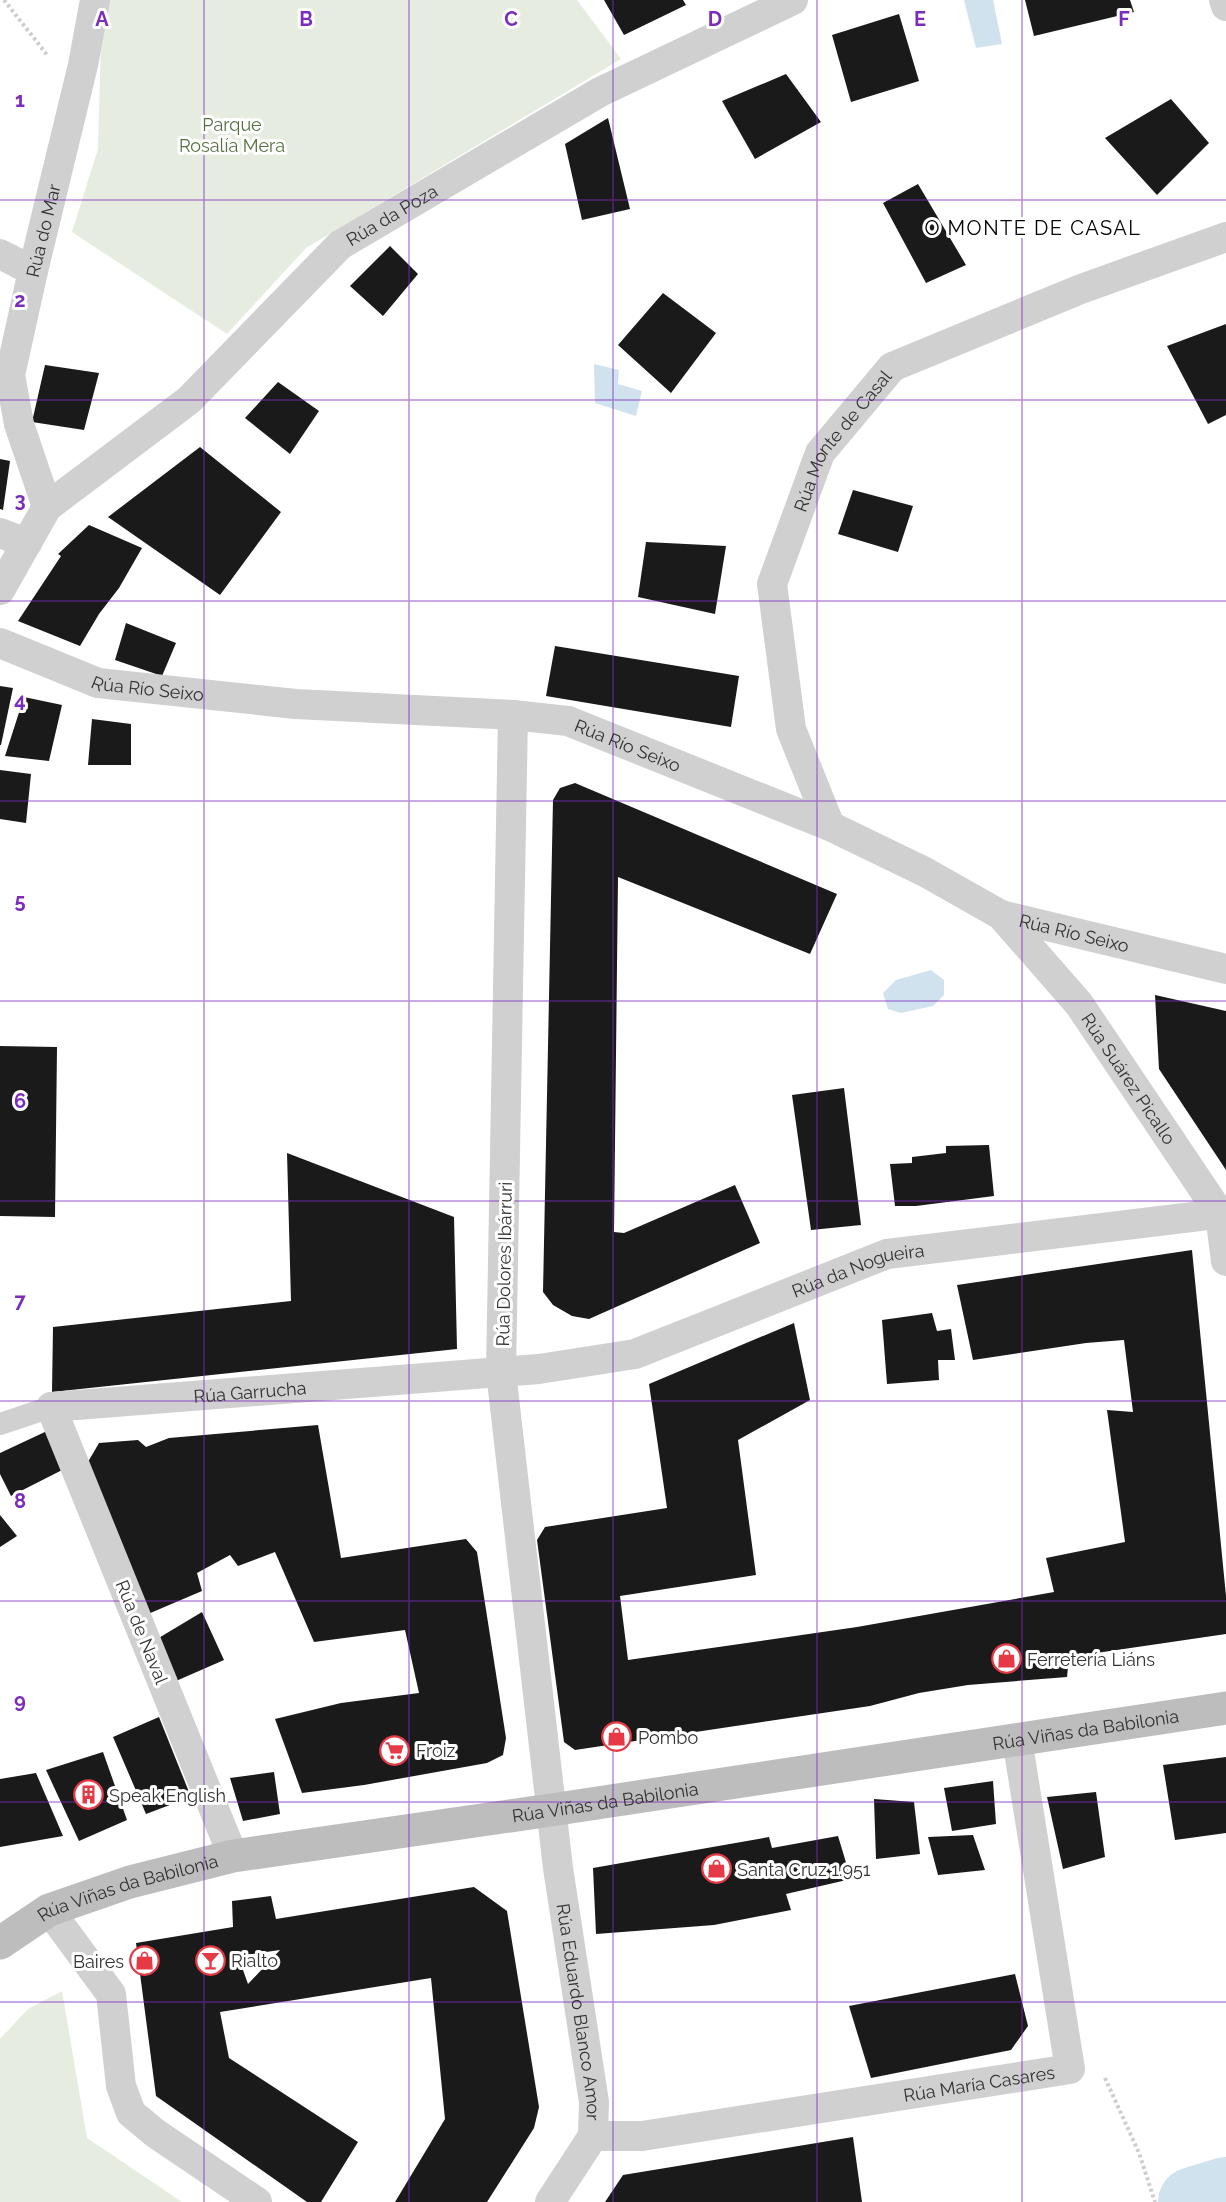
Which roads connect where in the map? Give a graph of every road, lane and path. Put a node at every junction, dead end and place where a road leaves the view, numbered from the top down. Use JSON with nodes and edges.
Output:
{"nodes":[{"id":1,"x":4,"y":0,"type":"edge"},
{"id":2,"x":95,"y":0,"type":"edge"},
{"id":3,"x":793,"y":0,"type":"edge"},
{"id":4,"x":1224,"y":0,"type":"edge"},
{"id":5,"x":1226,"y":6,"type":"edge"},
{"id":6,"x":76,"y":92,"type":"junction"},
{"id":7,"x":1226,"y":237,"type":"edge"},
{"id":8,"x":0,"y":254,"type":"edge"},
{"id":9,"x":33,"y":271,"type":"junction"},
{"id":10,"x":47,"y":507,"type":"junction"},
{"id":11,"x":14,"y":538,"type":"edge"},
{"id":12,"x":0,"y":590,"type":"edge"},
{"id":13,"x":0,"y":643,"type":"edge"},
{"id":14,"x":513,"y":715,"type":"junction"},
{"id":15,"x":830,"y":826,"type":"junction"},
{"id":16,"x":1001,"y":915,"type":"junction"},
{"id":17,"x":1226,"y":969,"type":"edge"},
{"id":18,"x":1223,"y":1214,"type":"edge"},
{"id":19,"x":1226,"y":1261,"type":"edge"},
{"id":20,"x":501,"y":1372,"type":"junction"},
{"id":21,"x":51,"y":1407,"type":"junction"},
{"id":22,"x":0,"y":1424,"type":"edge"},
{"id":23,"x":1226,"y":1708,"type":"edge"},
{"id":24,"x":1017,"y":1739,"type":"junction"},
{"id":25,"x":551,"y":1810,"type":"junction"},
{"id":26,"x":233,"y":1856,"type":"junction"},
{"id":27,"x":49,"y":1910,"type":"junction"},
{"id":28,"x":0,"y":1943,"type":"edge"},
{"id":29,"x":1070,"y":2069,"type":"junction"},
{"id":30,"x":593,"y":2136,"type":"junction"},
{"id":31,"x":257,"y":2202,"type":"edge"},
{"id":32,"x":550,"y":2202,"type":"edge"},
{"id":33,"x":1155,"y":2202,"type":"edge"}],
"edges":[{"from":1,"to":6,"type":"path"},
{"from":2,"to":6,"type":"street","name":"Rúa do Mar"},
{"from":3,"to":10,"type":"street","name":"Rúa da Poza"},
{"from":4,"to":5,"type":"street"},
{"from":6,"to":9,"type":"street","name":"Rúa do Mar"},
{"from":7,"to":15,"type":"street","name":"Rúa Monte de Casal"},
{"from":8,"to":9,"type":"street"},
{"from":9,"to":10,"type":"street","name":"Rúa do Mar"},
{"from":10,"to":11,"type":"street"},
{"from":11,"to":12,"type":"street"},
{"from":13,"to":14,"type":"street","name":"Rúa Río Seixo"},
{"from":14,"to":15,"type":"street","name":"Rúa Río Seixo"},
{"from":14,"to":20,"type":"street","name":"Rúa Dolores Ibárruri"},
{"from":15,"to":16,"type":"street","name":"Rúa Río Seixo"},
{"from":16,"to":17,"type":"street","name":"Rúa Río Seixo"},
{"from":16,"to":18,"type":"street","name":"Rúa Suárez Picallo"},
{"from":18,"to":19,"type":"street","name":"Rúa Suárez Picallo"},
{"from":18,"to":20,"type":"street","name":"Rúa da Nogueira"},
{"from":20,"to":21,"type":"street","name":"Rúa Garrucha"},
{"from":20,"to":25,"type":"street","name":"Rúa Dolores Ibárruri"},
{"from":21,"to":22,"type":"street","name":"Rúa Garrucha"},
{"from":21,"to":26,"type":"street","name":"Rúa de Naval"},
{"from":23,"to":24,"type":"main road","name":"Rúa Viñas da Babilonia"},
{"from":24,"to":25,"type":"main road","name":"Rúa Viñas da Babilonia"},
{"from":24,"to":29,"type":"street","name":"Rúa María Casares"},
{"from":25,"to":26,"type":"main road","name":"Rúa Viñas da Babilonia"},
{"from":25,"to":30,"type":"street","name":"Rúa Eduardo Blanco Amor"},
{"from":26,"to":27,"type":"main road","name":"Rúa Viñas da Babilonia"},
{"from":27,"to":28,"type":"main road","name":"Rúa Viñas da Babilonia"},
{"from":27,"to":31,"type":"street"},
{"from":29,"to":30,"type":"street","name":"Rúa María Casares"},
{"from":29,"to":33,"type":"path"},
{"from":30,"to":32,"type":"street","name":"Rúa Eduardo Blanco Amor"}]}
